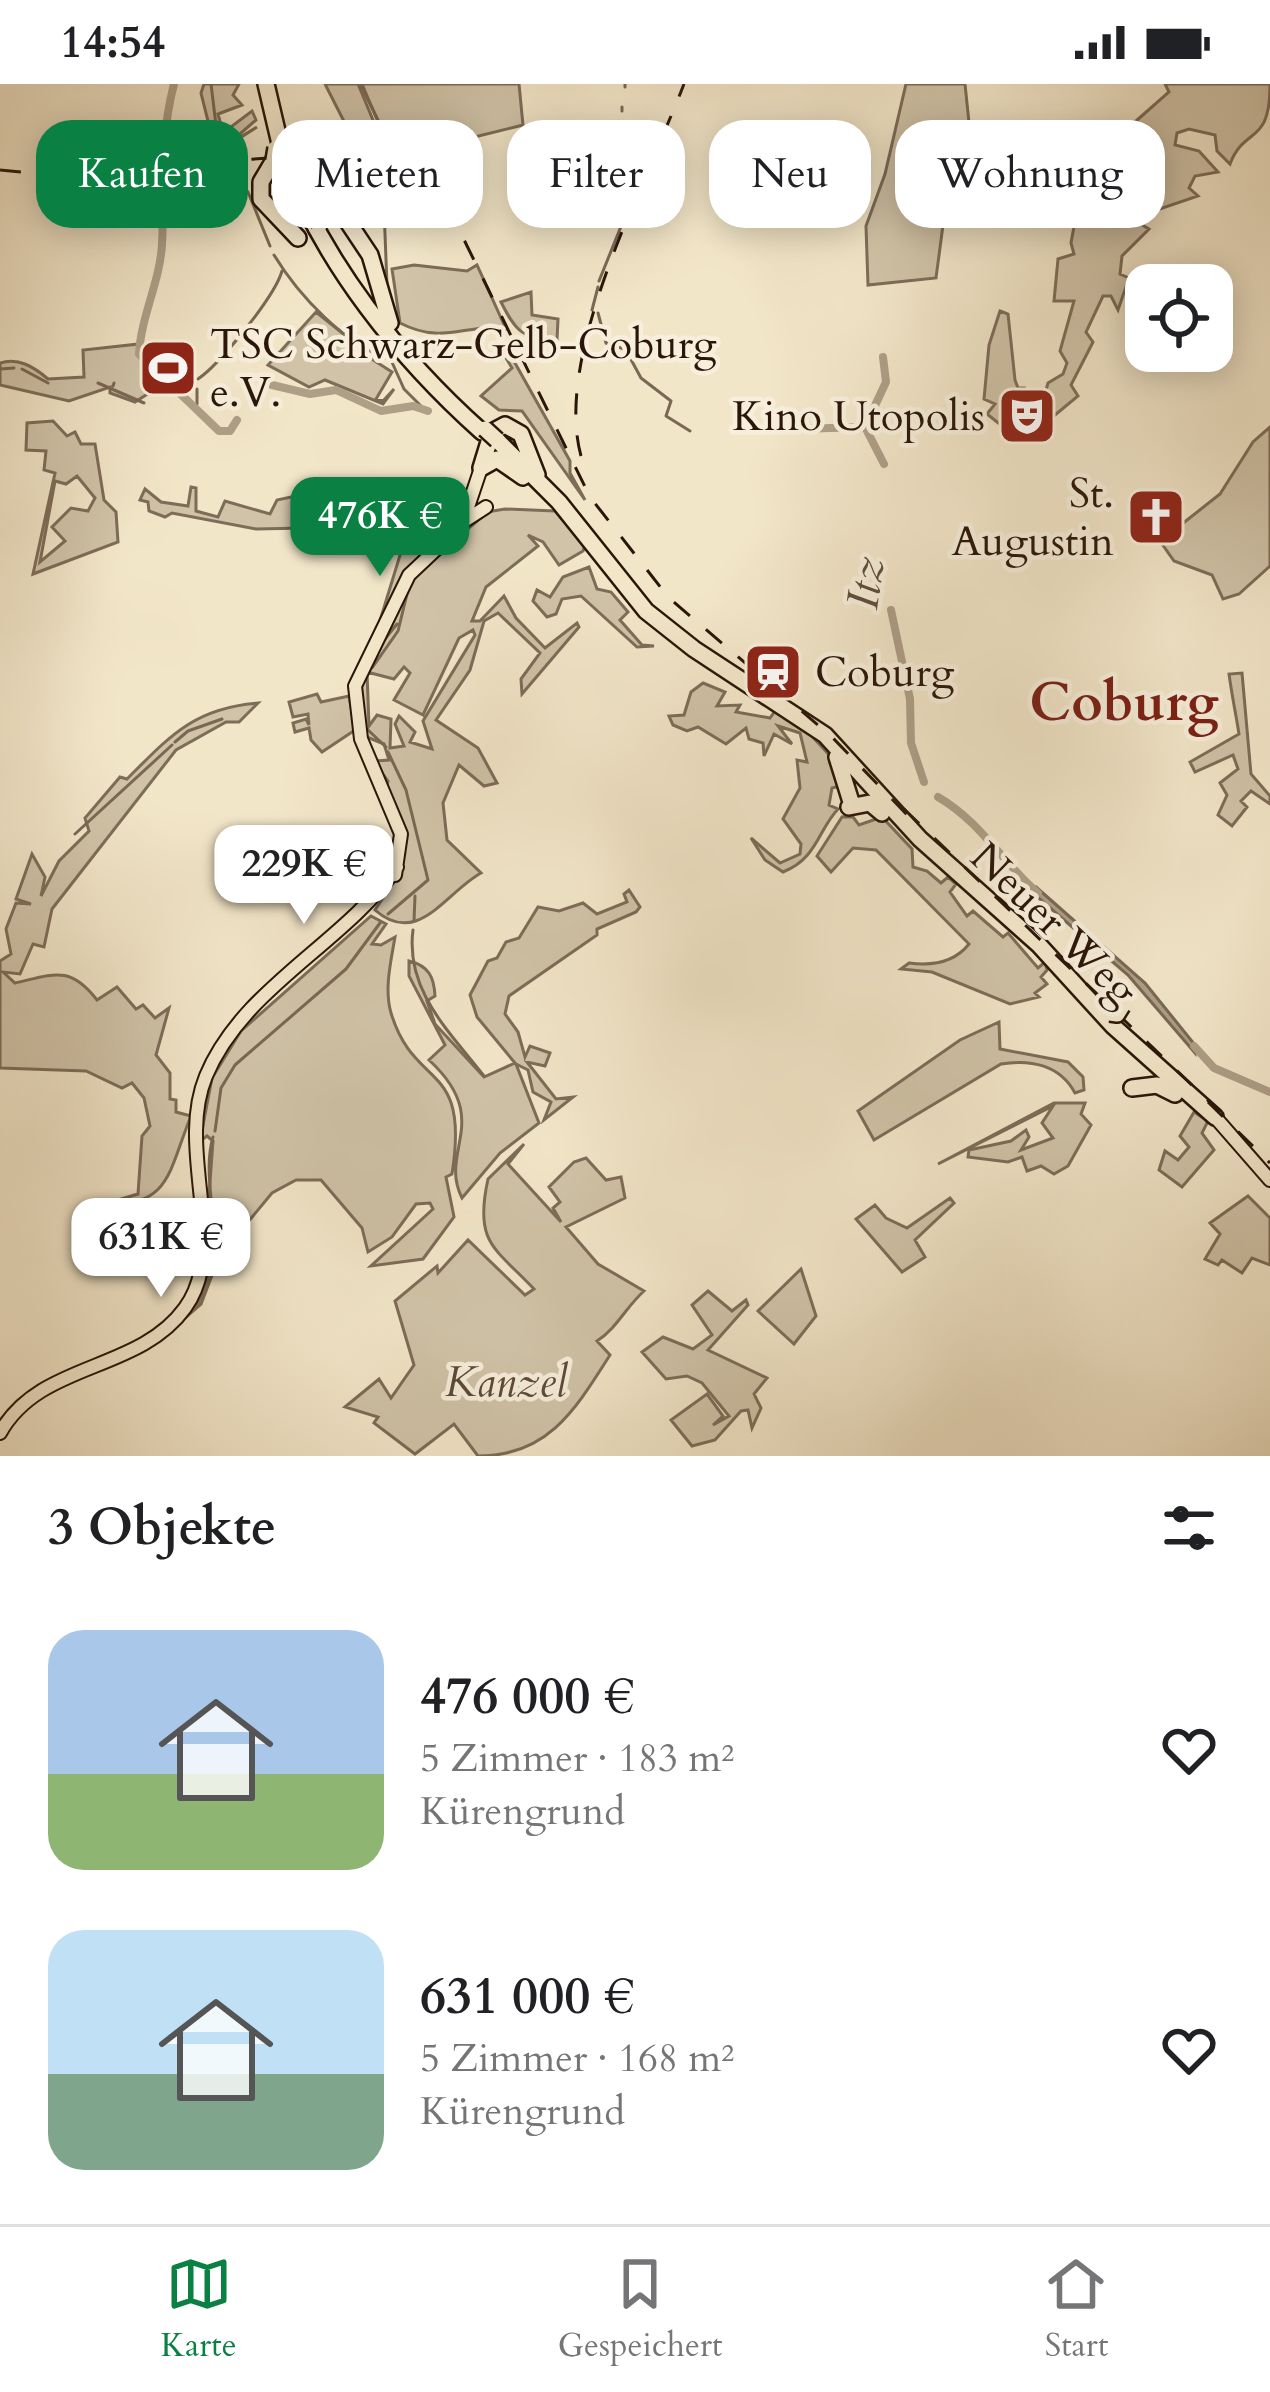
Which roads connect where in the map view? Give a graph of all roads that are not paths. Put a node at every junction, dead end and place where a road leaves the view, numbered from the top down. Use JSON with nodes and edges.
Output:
{"nodes":[{"id":1,"x":268,"y":84,"type":"edge"},
{"id":2,"x":273,"y":120,"type":"edge"},
{"id":3,"x":274,"y":120,"type":"edge"},
{"id":4,"x":272,"y":173,"type":"edge"},
{"id":5,"x":272,"y":203,"type":"edge"},
{"id":6,"x":324,"y":228,"type":"edge"},
{"id":7,"x":325,"y":228,"type":"edge"},
{"id":8,"x":332,"y":228,"type":"edge"},
{"id":9,"x":364,"y":248,"type":"junction"},
{"id":10,"x":341,"y":257,"type":"junction"},
{"id":11,"x":391,"y":326,"type":"junction"},
{"id":12,"x":432,"y":383,"type":"junction"},
{"id":13,"x":517,"y":429,"type":"junction"},
{"id":14,"x":491,"y":437,"type":"junction"},
{"id":15,"x":513,"y":462,"type":"junction"},
{"id":16,"x":482,"y":463,"type":"junction"},
{"id":17,"x":539,"y":484,"type":"junction"},
{"id":18,"x":486,"y":506,"type":"dead end"},
{"id":19,"x":468,"y":513,"type":"junction"},
{"id":20,"x":578,"y":530,"type":"junction"},
{"id":21,"x":611,"y":547,"type":"dead end"},
{"id":22,"x":674,"y":635,"type":"junction"},
{"id":23,"x":840,"y":761,"type":"junction"},
{"id":24,"x":868,"y":787,"type":"junction"},
{"id":25,"x":916,"y":841,"type":"junction"},
{"id":26,"x":1039,"y":945,"type":"junction"},
{"id":27,"x":1132,"y":1048,"type":"junction"},
{"id":28,"x":1196,"y":1103,"type":"junction"},
{"id":29,"x":1216,"y":1120,"type":"joint"},
{"id":30,"x":1270,"y":1180,"type":"edge"},
{"id":31,"x":0,"y":1433,"type":"edge"}],
"edges":[{"from":1,"to":2,"type":"highway"},
{"from":1,"to":3,"type":"highway"},
{"from":4,"to":5,"type":"highway"},
{"from":6,"to":10,"type":"highway"},
{"from":7,"to":12,"type":"highway"},
{"from":8,"to":9,"type":"highway"},
{"from":9,"to":10,"type":"highway"},
{"from":9,"to":11,"type":"highway"},
{"from":10,"to":11,"type":"highway"},
{"from":11,"to":14,"type":"highway"},
{"from":12,"to":14,"type":"highway"},
{"from":12,"to":16,"type":"highway"},
{"from":13,"to":14,"type":"highway"},
{"from":13,"to":16,"type":"highway"},
{"from":13,"to":17,"type":"highway"},
{"from":14,"to":15,"type":"highway"},
{"from":15,"to":16,"type":"highway"},
{"from":15,"to":17,"type":"highway"},
{"from":16,"to":19,"type":"main road"},
{"from":17,"to":20,"type":"highway"},
{"from":18,"to":19,"type":"main road"},
{"from":19,"to":31,"type":"main road"},
{"from":20,"to":22,"type":"highway"},
{"from":20,"to":23,"type":"highway"},
{"from":21,"to":22,"type":"highway"},
{"from":22,"to":24,"type":"highway"},
{"from":23,"to":24,"type":"highway"},
{"from":23,"to":25,"type":"highway"},
{"from":24,"to":25,"type":"highway","name":"Neuer Weg"},
{"from":24,"to":26,"type":"highway","name":"Neuer Weg"},
{"from":25,"to":27,"type":"highway","name":"Neuer Weg"},
{"from":26,"to":28,"type":"highway","name":"Neuer Weg"},
{"from":26,"to":28,"type":"highway"},
{"from":27,"to":28,"type":"highway","name":"Neuer Weg"},
{"from":27,"to":28,"type":"highway"},
{"from":28,"to":29,"type":"highway"},
{"from":29,"to":30,"type":"main road"}]}
